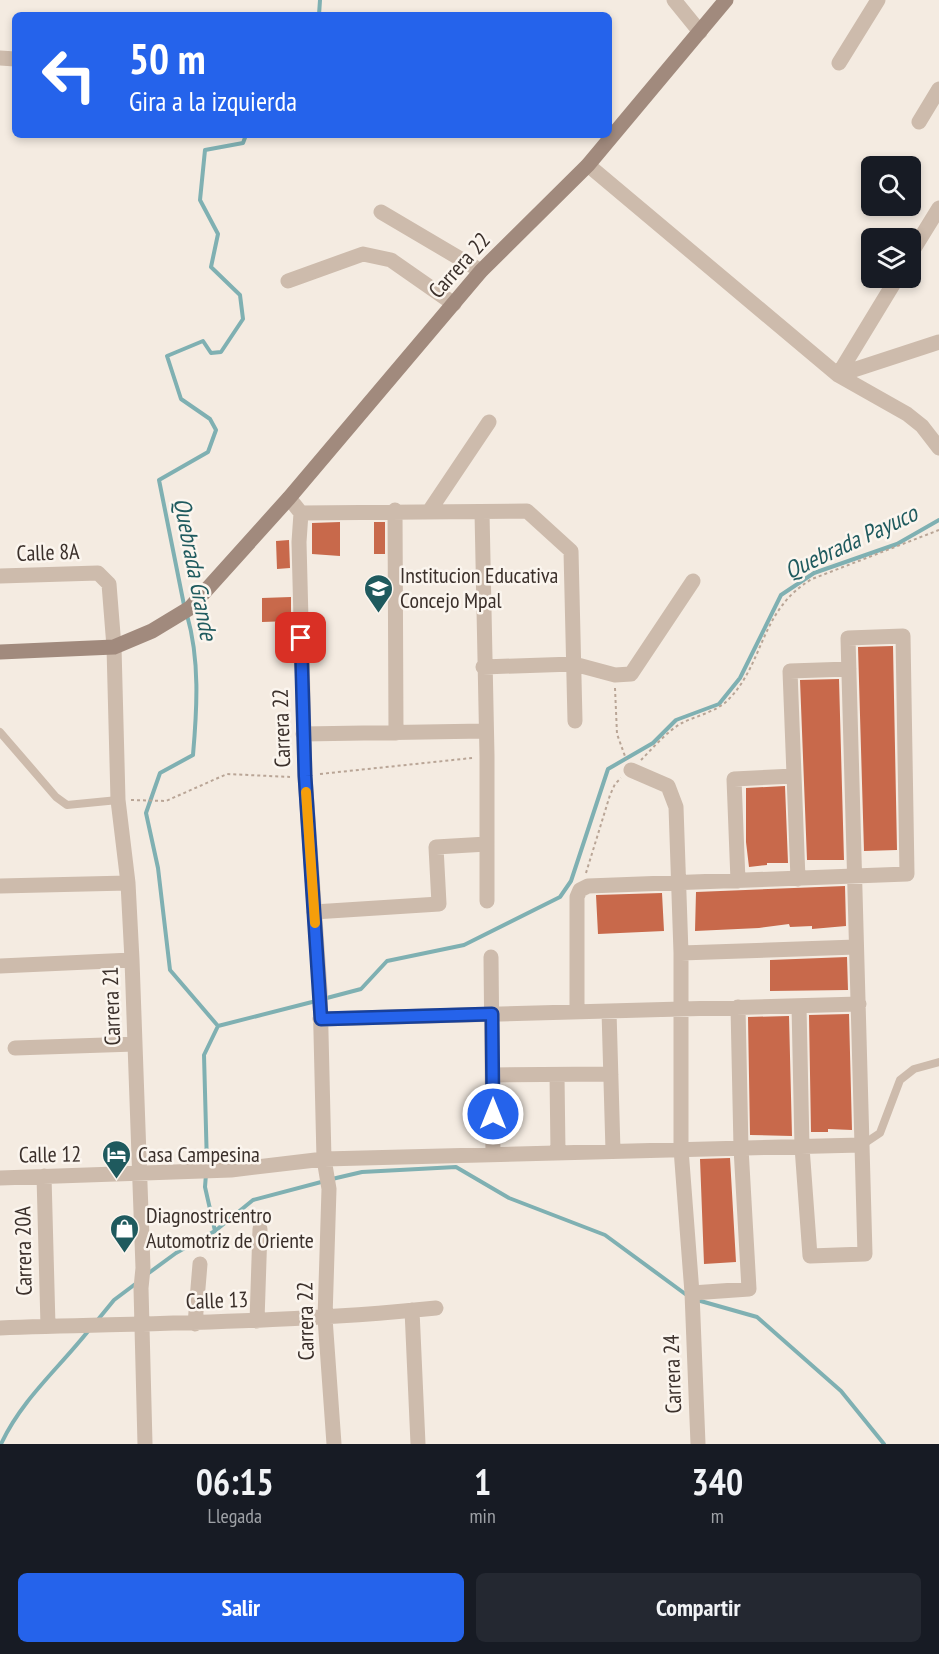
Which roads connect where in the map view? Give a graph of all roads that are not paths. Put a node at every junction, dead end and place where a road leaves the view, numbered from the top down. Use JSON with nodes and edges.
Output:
{"nodes":[{"id":1,"x":674,"y":0,"type":"edge"},
{"id":2,"x":726,"y":0,"type":"edge"},
{"id":3,"x":878,"y":0,"type":"edge"},
{"id":4,"x":700,"y":32,"type":"junction"},
{"id":5,"x":839,"y":63,"type":"dead end"},
{"id":6,"x":939,"y":89,"type":"edge"},
{"id":7,"x":919,"y":122,"type":"dead end"},
{"id":8,"x":612,"y":136,"type":"edge"},
{"id":9,"x":611,"y":138,"type":"edge"},
{"id":10,"x":588,"y":165,"type":"junction"},
{"id":11,"x":939,"y":208,"type":"edge"},
{"id":12,"x":381,"y":212,"type":"dead end"},
{"id":13,"x":921,"y":237,"type":"edge"},
{"id":14,"x":481,"y":271,"type":"junction"},
{"id":15,"x":288,"y":280,"type":"dead end"},
{"id":16,"x":891,"y":288,"type":"edge"},
{"id":17,"x":454,"y":304,"type":"junction"},
{"id":18,"x":939,"y":342,"type":"edge"},
{"id":19,"x":838,"y":375,"type":"junction"},
{"id":20,"x":489,"y":422,"type":"dead end"},
{"id":21,"x":939,"y":448,"type":"edge"},
{"id":22,"x":289,"y":498,"type":"junction"},
{"id":23,"x":394,"y":510,"type":"junction"},
{"id":24,"x":430,"y":510,"type":"junction"},
{"id":25,"x":482,"y":512,"type":"junction"},
{"id":26,"x":302,"y":513,"type":"junction"},
{"id":27,"x":98,"y":573,"type":"joint"},
{"id":28,"x":0,"y":576,"type":"edge"},
{"id":29,"x":693,"y":581,"type":"dead end"},
{"id":30,"x":114,"y":647,"type":"junction"},
{"id":31,"x":0,"y":652,"type":"edge"},
{"id":32,"x":574,"y":664,"type":"junction"},
{"id":33,"x":483,"y":667,"type":"junction"},
{"id":34,"x":849,"y":669,"type":"junction"},
{"id":35,"x":575,"y":721,"type":"dead end"},
{"id":36,"x":484,"y":731,"type":"junction"},
{"id":37,"x":0,"y":732,"type":"edge"},
{"id":38,"x":396,"y":733,"type":"junction"},
{"id":39,"x":303,"y":734,"type":"junction"},
{"id":40,"x":629,"y":766,"type":"road end"},
{"id":41,"x":794,"y":776,"type":"junction"},
{"id":42,"x":118,"y":800,"type":"junction"},
{"id":43,"x":487,"y":844,"type":"junction"},
{"id":44,"x":856,"y":877,"type":"junction"},
{"id":45,"x":798,"y":879,"type":"junction"},
{"id":46,"x":738,"y":881,"type":"junction"},
{"id":47,"x":128,"y":883,"type":"junction"},
{"id":48,"x":679,"y":883,"type":"junction"},
{"id":49,"x":0,"y":886,"type":"edge"},
{"id":50,"x":487,"y":901,"type":"dead end"},
{"id":51,"x":314,"y":912,"type":"junction"},
{"id":52,"x":856,"y":947,"type":"junction"},
{"id":53,"x":681,"y":953,"type":"junction"},
{"id":54,"x":491,"y":957,"type":"dead end"},
{"id":55,"x":132,"y":960,"type":"junction"},
{"id":56,"x":0,"y":966,"type":"edge"},
{"id":57,"x":859,"y":1004,"type":"junction"},
{"id":58,"x":799,"y":1006,"type":"junction"},
{"id":59,"x":738,"y":1007,"type":"junction"},
{"id":60,"x":681,"y":1009,"type":"junction"},
{"id":61,"x":609,"y":1011,"type":"junction"},
{"id":62,"x":577,"y":1012,"type":"junction"},
{"id":63,"x":321,"y":1014,"type":"junction"},
{"id":64,"x":492,"y":1014,"type":"junction"},
{"id":65,"x":135,"y":1044,"type":"junction"},
{"id":66,"x":15,"y":1048,"type":"dead end"},
{"id":67,"x":939,"y":1062,"type":"edge"},
{"id":68,"x":557,"y":1074,"type":"junction"},
{"id":69,"x":611,"y":1074,"type":"junction"},
{"id":70,"x":493,"y":1075,"type":"junction"},
{"id":71,"x":861,"y":1145,"type":"junction"},
{"id":72,"x":802,"y":1147,"type":"junction"},
{"id":73,"x":741,"y":1148,"type":"junction"},
{"id":74,"x":681,"y":1149,"type":"junction"},
{"id":75,"x":613,"y":1151,"type":"junction"},
{"id":76,"x":558,"y":1152,"type":"junction"},
{"id":77,"x":493,"y":1154,"type":"junction"},
{"id":78,"x":324,"y":1159,"type":"junction"},
{"id":79,"x":137,"y":1175,"type":"junction"},
{"id":80,"x":44,"y":1176,"type":"junction"},
{"id":81,"x":0,"y":1178,"type":"edge"},
{"id":82,"x":260,"y":1228,"type":"dead end"},
{"id":83,"x":200,"y":1264,"type":"dead end"},
{"id":84,"x":692,"y":1298,"type":"junction"},
{"id":85,"x":436,"y":1308,"type":"dead end"},
{"id":86,"x":411,"y":1310,"type":"junction"},
{"id":87,"x":325,"y":1318,"type":"junction"},
{"id":88,"x":257,"y":1321,"type":"junction"},
{"id":89,"x":195,"y":1324,"type":"junction"},
{"id":90,"x":48,"y":1326,"type":"junction"},
{"id":91,"x":142,"y":1326,"type":"junction"},
{"id":92,"x":0,"y":1328,"type":"edge"},
{"id":93,"x":145,"y":1444,"type":"edge"},
{"id":94,"x":334,"y":1444,"type":"edge"},
{"id":95,"x":418,"y":1444,"type":"edge"},
{"id":96,"x":698,"y":1444,"type":"edge"}],
"edges":[{"from":1,"to":4,"type":"street"},
{"from":2,"to":4,"type":"main road","name":"Carrera 22"},
{"from":3,"to":5,"type":"street"},
{"from":4,"to":8,"type":"main road","name":"Carrera 22"},
{"from":6,"to":7,"type":"street"},
{"from":9,"to":10,"type":"main road","name":"Carrera 22"},
{"from":10,"to":14,"type":"main road","name":"Carrera 22"},
{"from":10,"to":19,"type":"street"},
{"from":11,"to":13,"type":"street"},
{"from":12,"to":14,"type":"street"},
{"from":14,"to":17,"type":"main road","name":"Carrera 22"},
{"from":15,"to":17,"type":"street"},
{"from":16,"to":19,"type":"street"},
{"from":17,"to":22,"type":"main road","name":"Carrera 22"},
{"from":18,"to":19,"type":"street"},
{"from":19,"to":21,"type":"street"},
{"from":20,"to":24,"type":"street"},
{"from":22,"to":26,"type":"street"},
{"from":22,"to":30,"type":"main road","name":"Carrera 22"},
{"from":23,"to":24,"type":"street"},
{"from":23,"to":26,"type":"street"},
{"from":23,"to":38,"type":"street"},
{"from":24,"to":25,"type":"street"},
{"from":25,"to":32,"type":"street"},
{"from":25,"to":33,"type":"street"},
{"from":26,"to":39,"type":"street","name":"Carrera 22"},
{"from":27,"to":28,"type":"street","name":"Calle 8A"},
{"from":27,"to":30,"type":"street","name":"Carrera 21"},
{"from":29,"to":32,"type":"street"},
{"from":30,"to":31,"type":"main road"},
{"from":30,"to":42,"type":"street","name":"Carrera 21"},
{"from":32,"to":33,"type":"street"},
{"from":32,"to":35,"type":"street"},
{"from":33,"to":36,"type":"street"},
{"from":34,"to":41,"type":"street"},
{"from":34,"to":44,"type":"street"},
{"from":34,"to":44,"type":"street"},
{"from":36,"to":38,"type":"street"},
{"from":36,"to":43,"type":"street"},
{"from":37,"to":42,"type":"lane"},
{"from":38,"to":39,"type":"street"},
{"from":39,"to":51,"type":"street","name":"Carrera 22"},
{"from":40,"to":48,"type":"street","name":"Carrera 24"},
{"from":41,"to":45,"type":"street"},
{"from":41,"to":46,"type":"street"},
{"from":42,"to":47,"type":"street","name":"Carrera 21"},
{"from":43,"to":50,"type":"street"},
{"from":43,"to":51,"type":"street"},
{"from":44,"to":45,"type":"street"},
{"from":44,"to":52,"type":"street"},
{"from":45,"to":46,"type":"street"},
{"from":46,"to":48,"type":"street"},
{"from":47,"to":49,"type":"street"},
{"from":47,"to":55,"type":"street","name":"Carrera 21"},
{"from":48,"to":53,"type":"street","name":"Carrera 24"},
{"from":48,"to":62,"type":"street"},
{"from":51,"to":63,"type":"street","name":"Carrera 22"},
{"from":52,"to":53,"type":"street"},
{"from":52,"to":57,"type":"street"},
{"from":53,"to":60,"type":"street","name":"Carrera 24"},
{"from":54,"to":64,"type":"street"},
{"from":55,"to":56,"type":"street"},
{"from":55,"to":65,"type":"street","name":"Carrera 21"},
{"from":57,"to":58,"type":"street"},
{"from":57,"to":71,"type":"street"},
{"from":58,"to":59,"type":"street"},
{"from":58,"to":72,"type":"street"},
{"from":59,"to":60,"type":"street"},
{"from":59,"to":73,"type":"street"},
{"from":60,"to":61,"type":"street"},
{"from":60,"to":74,"type":"street","name":"Carrera 24"},
{"from":61,"to":62,"type":"street"},
{"from":61,"to":69,"type":"street"},
{"from":62,"to":64,"type":"street"},
{"from":63,"to":64,"type":"street"},
{"from":63,"to":78,"type":"street","name":"Carrera 22"},
{"from":64,"to":70,"type":"street"},
{"from":65,"to":66,"type":"street"},
{"from":65,"to":79,"type":"street","name":"Carrera 21"},
{"from":67,"to":71,"type":"lane"},
{"from":68,"to":69,"type":"street"},
{"from":68,"to":70,"type":"street"},
{"from":68,"to":76,"type":"street"},
{"from":69,"to":75,"type":"street"},
{"from":70,"to":77,"type":"street"},
{"from":71,"to":72,"type":"street","name":"Calle 12"},
{"from":71,"to":72,"type":"street"},
{"from":72,"to":73,"type":"street","name":"Calle 12"},
{"from":73,"to":74,"type":"street","name":"Calle 12"},
{"from":73,"to":84,"type":"street"},
{"from":74,"to":75,"type":"street","name":"Calle 12"},
{"from":74,"to":84,"type":"street","name":"Carrera 24"},
{"from":75,"to":76,"type":"street","name":"Calle 12"},
{"from":76,"to":77,"type":"street","name":"Calle 12"},
{"from":77,"to":78,"type":"street","name":"Calle 12"},
{"from":78,"to":79,"type":"street","name":"Calle 12"},
{"from":78,"to":87,"type":"street","name":"Carrera 22"},
{"from":79,"to":80,"type":"street","name":"Calle 12"},
{"from":79,"to":91,"type":"street","name":"Carrera 21"},
{"from":80,"to":81,"type":"street","name":"Calle 12"},
{"from":80,"to":90,"type":"street","name":"Carrera 20A"},
{"from":82,"to":88,"type":"street"},
{"from":83,"to":89,"type":"street"},
{"from":84,"to":96,"type":"street","name":"Carrera 24"},
{"from":85,"to":86,"type":"street","name":"Calle 13"},
{"from":86,"to":87,"type":"street","name":"Calle 13"},
{"from":86,"to":95,"type":"street"},
{"from":87,"to":88,"type":"street","name":"Calle 13"},
{"from":87,"to":94,"type":"street","name":"Carrera 22"},
{"from":88,"to":89,"type":"street","name":"Calle 13"},
{"from":89,"to":91,"type":"street","name":"Calle 13"},
{"from":90,"to":91,"type":"street","name":"Calle 13"},
{"from":90,"to":92,"type":"street","name":"Calle 13"},
{"from":91,"to":93,"type":"street","name":"Carrera 21"}]}
